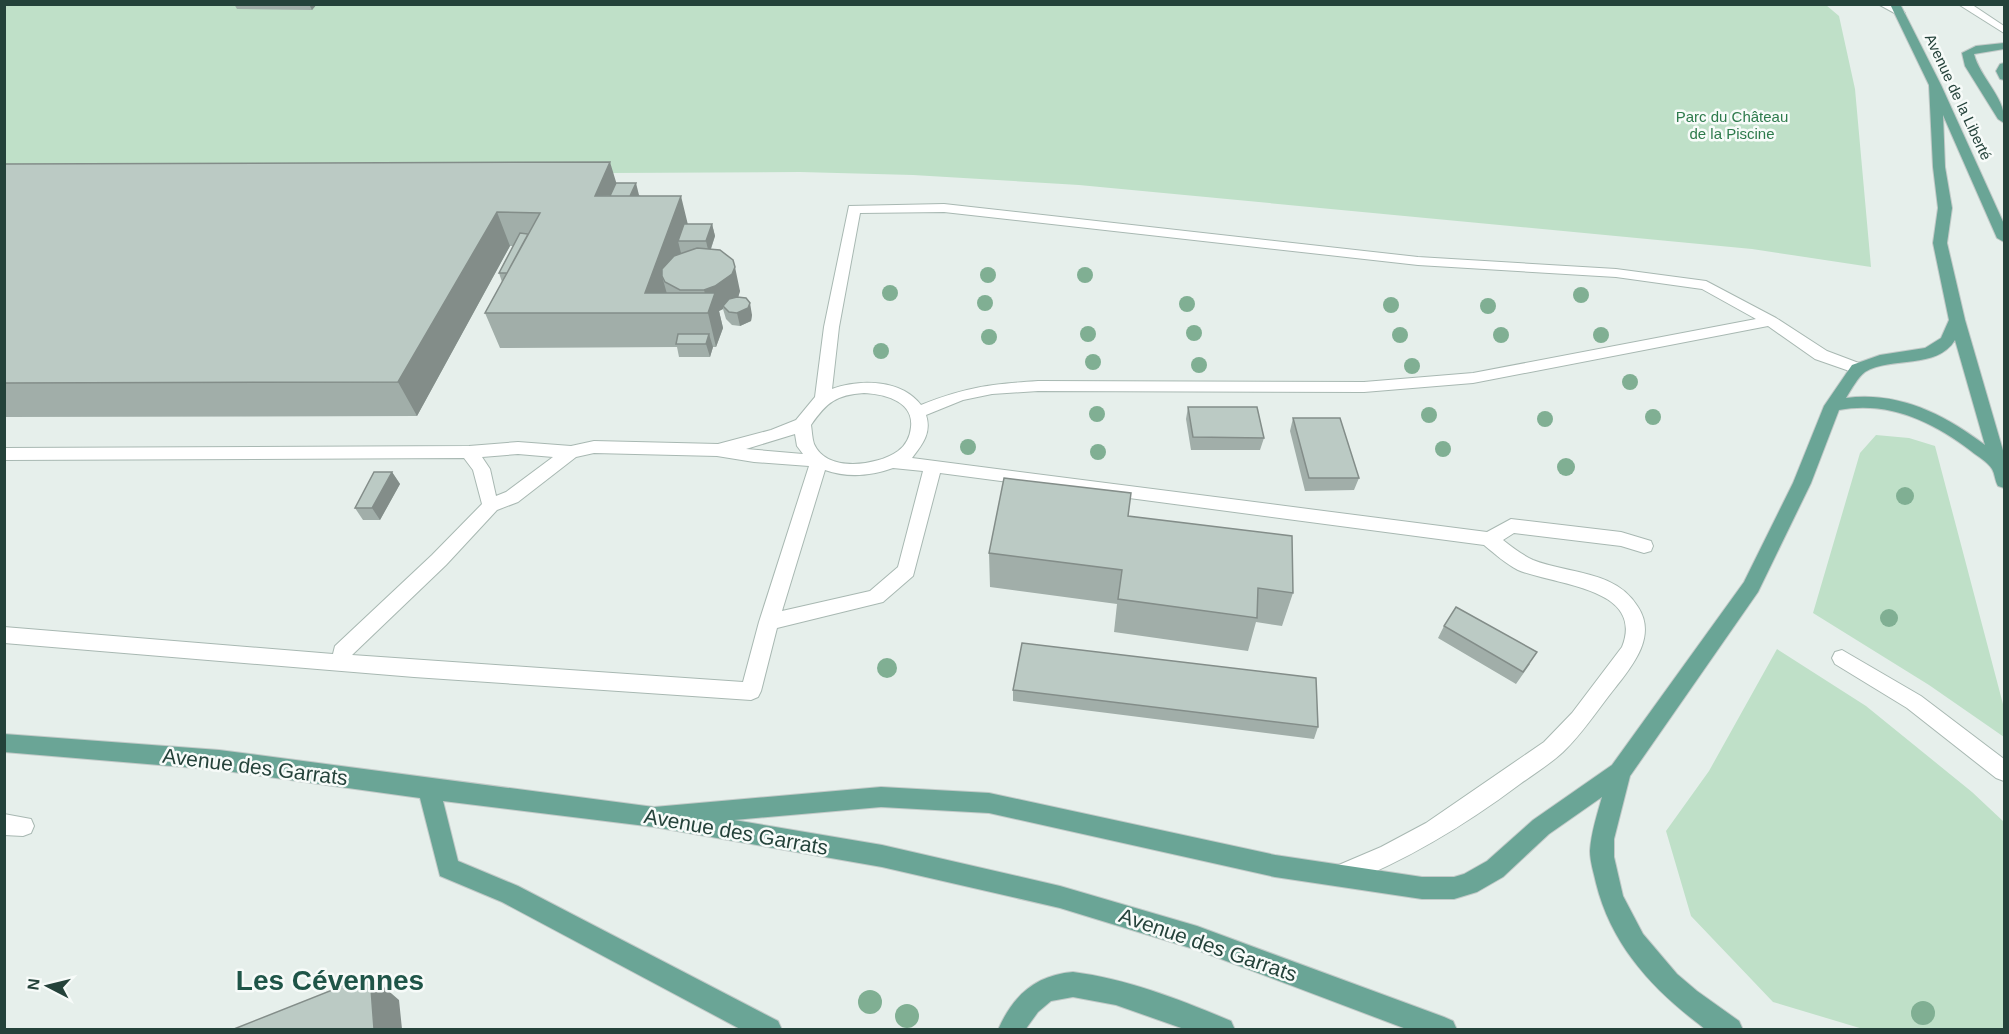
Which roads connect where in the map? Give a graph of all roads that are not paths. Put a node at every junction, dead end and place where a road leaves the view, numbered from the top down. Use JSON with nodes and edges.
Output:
{"nodes":[{"id":1,"x":1883,"y":4,"type":"edge"},
{"id":2,"x":1963,"y":4,"type":"edge"},
{"id":3,"x":1898,"y":9,"type":"edge"},
{"id":4,"x":2004,"y":30,"type":"edge"},
{"id":5,"x":2004,"y":46,"type":"edge"},
{"id":6,"x":2004,"y":66,"type":"edge"},
{"id":7,"x":2004,"y":77,"type":"edge"},
{"id":8,"x":1935,"y":85,"type":"junction"},
{"id":9,"x":2004,"y":118,"type":"edge"},
{"id":10,"x":2004,"y":238,"type":"edge"},
{"id":11,"x":1957,"y":320,"type":"junction"},
{"id":12,"x":1771,"y":321,"type":"junction"},
{"id":13,"x":1858,"y":369,"type":"junction"},
{"id":14,"x":823,"y":399,"type":"junction"},
{"id":15,"x":1832,"y":406,"type":"junction"},
{"id":16,"x":918,"y":412,"type":"junction"},
{"id":17,"x":802,"y":423,"type":"junction"},
{"id":18,"x":717,"y":450,"type":"junction"},
{"id":19,"x":469,"y":452,"type":"junction"},
{"id":20,"x":571,"y":452,"type":"junction"},
{"id":21,"x":4,"y":454,"type":"edge"},
{"id":22,"x":819,"y":461,"type":"junction"},
{"id":23,"x":893,"y":462,"type":"junction"},
{"id":24,"x":1999,"y":465,"type":"junction"},
{"id":25,"x":933,"y":466,"type":"junction"},
{"id":26,"x":2004,"y":482,"type":"edge"},
{"id":27,"x":492,"y":505,"type":"junction"},
{"id":28,"x":1489,"y":538,"type":"junction"},
{"id":29,"x":1644,"y":546,"type":"dead end"},
{"id":30,"x":769,"y":622,"type":"junction"},
{"id":31,"x":4,"y":635,"type":"edge"},
{"id":32,"x":342,"y":651,"type":"dead end"},
{"id":33,"x":1842,"y":658,"type":"dead end"},
{"id":34,"x":4,"y":743,"type":"edge"},
{"id":35,"x":2004,"y":771,"type":"edge"},
{"id":36,"x":1620,"y":772,"type":"junction"},
{"id":37,"x":429,"y":789,"type":"junction"},
{"id":38,"x":654,"y":817,"type":"junction"},
{"id":39,"x":1342,"y":875,"type":"junction"},
{"id":40,"x":769,"y":1029,"type":"edge"},
{"id":41,"x":1011,"y":1029,"type":"edge"},
{"id":42,"x":1222,"y":1029,"type":"edge"},
{"id":43,"x":1444,"y":1029,"type":"edge"},
{"id":44,"x":1730,"y":1029,"type":"edge"}],
"edges":[{"from":1,"to":3,"type":"street"},
{"from":2,"to":4,"type":"street"},
{"from":3,"to":8,"type":"main road","name":"Avenue de la Liberté"},
{"from":5,"to":9,"type":"main road"},
{"from":6,"to":7,"type":"main road"},
{"from":8,"to":10,"type":"main road","name":"Avenue de la Liberté"},
{"from":8,"to":11,"type":"main road"},
{"from":11,"to":13,"type":"main road"},
{"from":11,"to":24,"type":"main road"},
{"from":12,"to":13,"type":"street"},
{"from":12,"to":14,"type":"street"},
{"from":12,"to":16,"type":"street"},
{"from":13,"to":15,"type":"main road"},
{"from":14,"to":16,"type":"street"},
{"from":14,"to":17,"type":"street"},
{"from":15,"to":24,"type":"main road"},
{"from":15,"to":36,"type":"main road"},
{"from":16,"to":23,"type":"street"},
{"from":17,"to":18,"type":"street"},
{"from":17,"to":22,"type":"street"},
{"from":18,"to":20,"type":"street"},
{"from":18,"to":22,"type":"street"},
{"from":19,"to":20,"type":"street"},
{"from":19,"to":21,"type":"street"},
{"from":19,"to":27,"type":"street"},
{"from":20,"to":27,"type":"street"},
{"from":22,"to":23,"type":"street"},
{"from":22,"to":30,"type":"street"},
{"from":23,"to":25,"type":"street"},
{"from":24,"to":26,"type":"main road"},
{"from":25,"to":28,"type":"street"},
{"from":25,"to":30,"type":"street"},
{"from":27,"to":32,"type":"street"},
{"from":28,"to":29,"type":"street"},
{"from":28,"to":39,"type":"street"},
{"from":30,"to":31,"type":"street"},
{"from":33,"to":35,"type":"street"},
{"from":34,"to":37,"type":"main road","name":"Avenue des Garrats"},
{"from":36,"to":39,"type":"main road"},
{"from":36,"to":44,"type":"main road"},
{"from":37,"to":38,"type":"main road","name":"Avenue des Garrats"},
{"from":37,"to":40,"type":"main road"},
{"from":38,"to":39,"type":"main road"},
{"from":38,"to":43,"type":"main road","name":"Avenue des Garrats"},
{"from":41,"to":42,"type":"main road"}]}
